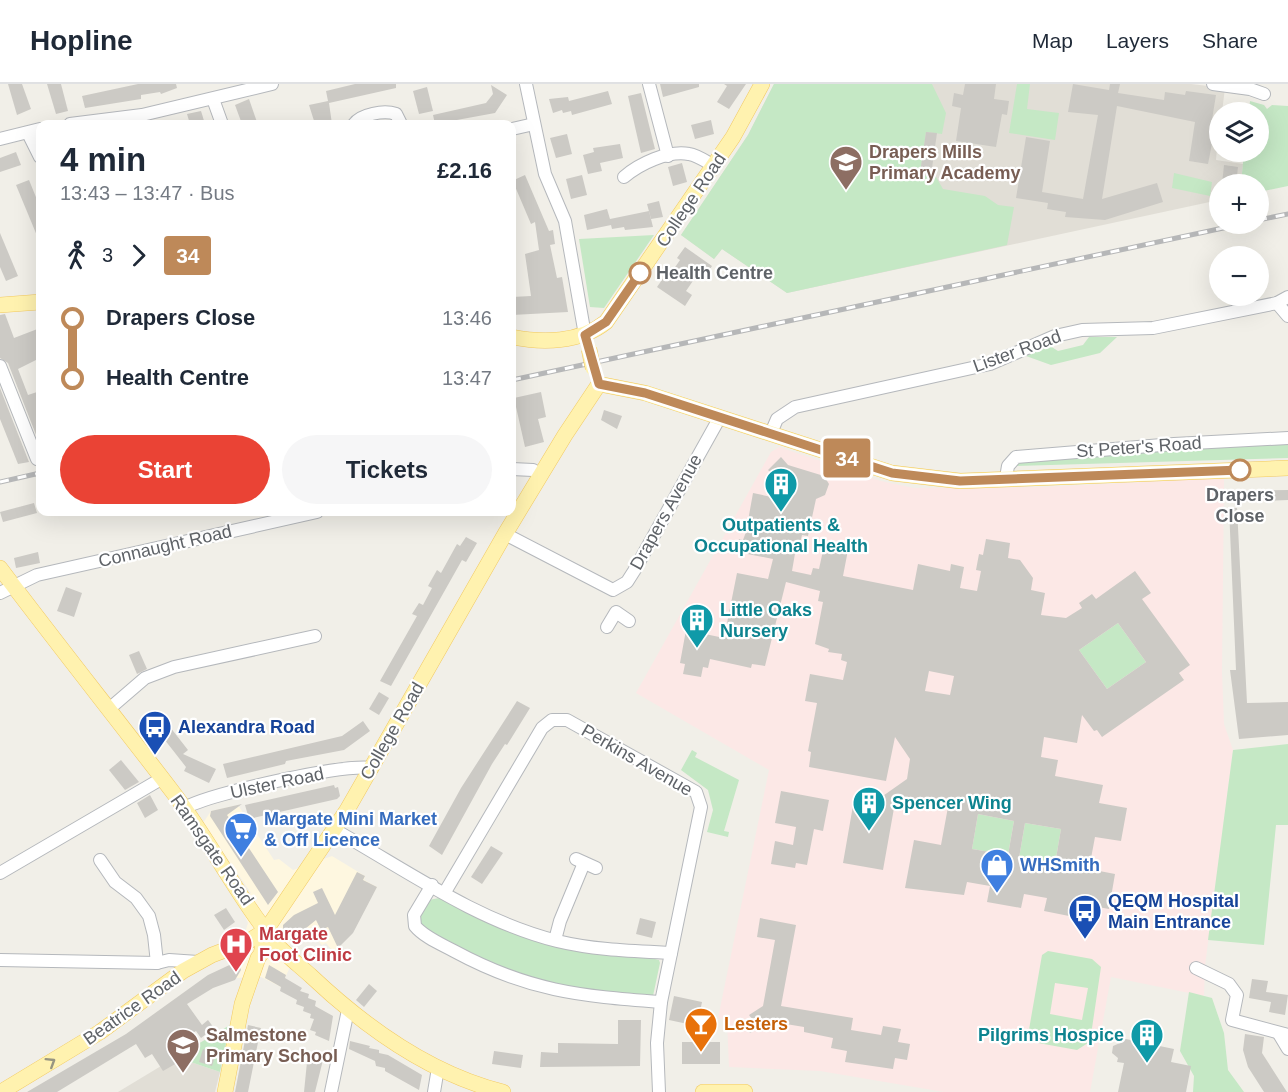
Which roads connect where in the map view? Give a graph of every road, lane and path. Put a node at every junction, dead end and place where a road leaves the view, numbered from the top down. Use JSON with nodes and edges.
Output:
{"nodes":[{"id":1,"x":272,"y":84,"type":"edge"},
{"id":2,"x":526,"y":84,"type":"edge"},
{"id":3,"x":649,"y":84,"type":"edge"},
{"id":4,"x":762,"y":84,"type":"edge"},
{"id":5,"x":1213,"y":84,"type":"edge"},
{"id":6,"x":1264,"y":94,"type":"dead end"},
{"id":7,"x":213,"y":99,"type":"junction"},
{"id":8,"x":144,"y":120,"type":"edge"},
{"id":9,"x":221,"y":120,"type":"edge"},
{"id":10,"x":359,"y":120,"type":"edge"},
{"id":11,"x":399,"y":120,"type":"edge"},
{"id":12,"x":534,"y":124,"type":"junction"},
{"id":13,"x":516,"y":128,"type":"edge"},
{"id":14,"x":36,"y":130,"type":"edge"},
{"id":15,"x":28,"y":132,"type":"junction"},
{"id":16,"x":0,"y":140,"type":"edge"},
{"id":17,"x":36,"y":149,"type":"edge"},
{"id":18,"x":668,"y":156,"type":"junction"},
{"id":19,"x":714,"y":166,"type":"junction"},
{"id":20,"x":624,"y":177,"type":"dead end"},
{"id":21,"x":1282,"y":300,"type":"edge"},
{"id":22,"x":1,"y":302,"type":"edge"},
{"id":23,"x":36,"y":302,"type":"edge"},
{"id":24,"x":1288,"y":316,"type":"edge"},
{"id":25,"x":516,"y":337,"type":"edge"},
{"id":26,"x":587,"y":342,"type":"junction"},
{"id":27,"x":0,"y":366,"type":"edge"},
{"id":28,"x":599,"y":384,"type":"junction"},
{"id":29,"x":720,"y":417,"type":"junction"},
{"id":30,"x":771,"y":433,"type":"junction"},
{"id":31,"x":1288,"y":438,"type":"edge"},
{"id":32,"x":36,"y":456,"type":"edge"},
{"id":33,"x":1288,"y":468,"type":"edge"},
{"id":34,"x":516,"y":469,"type":"edge"},
{"id":35,"x":540,"y":474,"type":"junction"},
{"id":36,"x":1006,"y":478,"type":"junction"},
{"id":37,"x":516,"y":515,"type":"edge"},
{"id":38,"x":300,"y":516,"type":"edge"},
{"id":39,"x":516,"y":516,"type":"edge"},
{"id":40,"x":505,"y":534,"type":"junction"},
{"id":41,"x":0,"y":568,"type":"edge"},
{"id":42,"x":7,"y":589,"type":"edge"},
{"id":43,"x":613,"y":590,"type":"junction"},
{"id":44,"x":616,"y":612,"type":"junction"},
{"id":45,"x":629,"y":621,"type":"dead end"},
{"id":46,"x":608,"y":627,"type":"dead end"},
{"id":47,"x":315,"y":636,"type":"dead end"},
{"id":48,"x":109,"y":709,"type":"junction"},
{"id":49,"x":372,"y":768,"type":"junction"},
{"id":50,"x":161,"y":779,"type":"junction"},
{"id":51,"x":184,"y":808,"type":"junction"},
{"id":52,"x":335,"y":830,"type":"junction"},
{"id":53,"x":100,"y":860,"type":"dead end"},
{"id":54,"x":585,"y":863,"type":"dead end"},
{"id":55,"x":0,"y":873,"type":"edge"},
{"id":56,"x":432,"y":885,"type":"junction"},
{"id":57,"x":445,"y":892,"type":"junction"},
{"id":58,"x":266,"y":930,"type":"junction"},
{"id":59,"x":555,"y":940,"type":"junction"},
{"id":60,"x":232,"y":948,"type":"junction"},
{"id":61,"x":671,"y":953,"type":"junction"},
{"id":62,"x":0,"y":960,"type":"edge"},
{"id":63,"x":198,"y":962,"type":"junction"},
{"id":64,"x":157,"y":963,"type":"junction"},
{"id":65,"x":1196,"y":968,"type":"dead end"},
{"id":66,"x":253,"y":969,"type":"junction"},
{"id":67,"x":169,"y":982,"type":"junction"},
{"id":68,"x":661,"y":1002,"type":"junction"},
{"id":69,"x":348,"y":1010,"type":"junction"},
{"id":70,"x":1284,"y":1035,"type":"edge"},
{"id":71,"x":1288,"y":1049,"type":"edge"},
{"id":72,"x":438,"y":1068,"type":"junction"},
{"id":73,"x":1,"y":1092,"type":"edge"},
{"id":74,"x":225,"y":1092,"type":"edge"},
{"id":75,"x":331,"y":1092,"type":"edge"},
{"id":76,"x":434,"y":1092,"type":"edge"},
{"id":77,"x":503,"y":1092,"type":"edge"},
{"id":78,"x":659,"y":1092,"type":"edge"},
{"id":79,"x":703,"y":1092,"type":"edge"},
{"id":80,"x":745,"y":1092,"type":"edge"}],
"edges":[{"from":1,"to":7,"type":"street"},
{"from":2,"to":12,"type":"street"},
{"from":3,"to":18,"type":"street"},
{"from":4,"to":19,"type":"main road","name":"College Road"},
{"from":5,"to":6,"type":"street"},
{"from":7,"to":8,"type":"street"},
{"from":7,"to":9,"type":"street"},
{"from":10,"to":11,"type":"street"},
{"from":12,"to":13,"type":"street"},
{"from":12,"to":26,"type":"street"},
{"from":14,"to":15,"type":"street"},
{"from":15,"to":16,"type":"street"},
{"from":15,"to":17,"type":"street"},
{"from":18,"to":19,"type":"street"},
{"from":18,"to":20,"type":"street"},
{"from":19,"to":26,"type":"main road","name":"College Road"},
{"from":21,"to":24,"type":"street","name":"Lister Road"},
{"from":21,"to":30,"type":"street","name":"Lister Road"},
{"from":22,"to":23,"type":"main road"},
{"from":25,"to":26,"type":"main road"},
{"from":26,"to":28,"type":"main road","bridge":true},
{"from":27,"to":32,"type":"street"},
{"from":28,"to":29,"type":"main road","name":"St Peter's Road"},
{"from":28,"to":35,"type":"main road","name":"College Road"},
{"from":29,"to":30,"type":"main road","name":"St Peter's Road"},
{"from":29,"to":43,"type":"street","name":"Drapers Avenue"},
{"from":30,"to":36,"type":"main road","name":"St Peter's Road"},
{"from":31,"to":36,"type":"street","name":"St Peter's Road"},
{"from":33,"to":36,"type":"main road","name":"St Peter's Road"},
{"from":34,"to":35,"type":"street"},
{"from":35,"to":37,"type":"main road","name":"College Road"},
{"from":38,"to":42,"type":"street","name":"Connaught Road"},
{"from":39,"to":40,"type":"main road","name":"College Road"},
{"from":40,"to":43,"type":"street"},
{"from":40,"to":49,"type":"main road","name":"College Road"},
{"from":41,"to":42,"type":"main road","name":"Ramsgate Road"},
{"from":42,"to":48,"type":"main road","name":"Ramsgate Road"},
{"from":43,"to":44,"type":"street"},
{"from":44,"to":45,"type":"street"},
{"from":44,"to":46,"type":"street"},
{"from":47,"to":48,"type":"street"},
{"from":48,"to":50,"type":"main road","name":"Ramsgate Road"},
{"from":49,"to":51,"type":"street","name":"Ulster Road"},
{"from":49,"to":52,"type":"main road","name":"College Road"},
{"from":50,"to":51,"type":"main road","name":"Ramsgate Road"},
{"from":50,"to":55,"type":"street"},
{"from":51,"to":58,"type":"main road","name":"Ramsgate Road"},
{"from":52,"to":56,"type":"street"},
{"from":52,"to":58,"type":"main road","name":"College Road"},
{"from":53,"to":64,"type":"street"},
{"from":54,"to":59,"type":"street"},
{"from":56,"to":57,"type":"street"},
{"from":56,"to":68,"type":"street"},
{"from":57,"to":59,"type":"street"},
{"from":57,"to":61,"type":"street","name":"Perkins Avenue"},
{"from":58,"to":60,"type":"main road","name":"Beatrice Road"},
{"from":58,"to":66,"type":"main road","name":"College Road"},
{"from":58,"to":69,"type":"main road","name":"Ramsgate Road"},
{"from":59,"to":61,"type":"street"},
{"from":60,"to":63,"type":"main road","name":"Beatrice Road"},
{"from":60,"to":66,"type":"main road"},
{"from":61,"to":68,"type":"street","name":"Perkins Avenue"},
{"from":62,"to":64,"type":"street"},
{"from":63,"to":64,"type":"street"},
{"from":63,"to":67,"type":"main road","name":"Beatrice Road"},
{"from":64,"to":67,"type":"street"},
{"from":65,"to":70,"type":"street"},
{"from":66,"to":74,"type":"main road","name":"College Road"},
{"from":73,"to":67,"type":"main road","name":"Beatrice Road","one_way":true},
{"from":68,"to":78,"type":"street","name":"Perkins Avenue"},
{"from":69,"to":72,"type":"main road","name":"Ramsgate Road"},
{"from":69,"to":75,"type":"street"},
{"from":70,"to":71,"type":"street"},
{"from":72,"to":76,"type":"street"},
{"from":72,"to":77,"type":"main road","name":"Ramsgate Road"},
{"from":79,"to":80,"type":"main road"}]}
